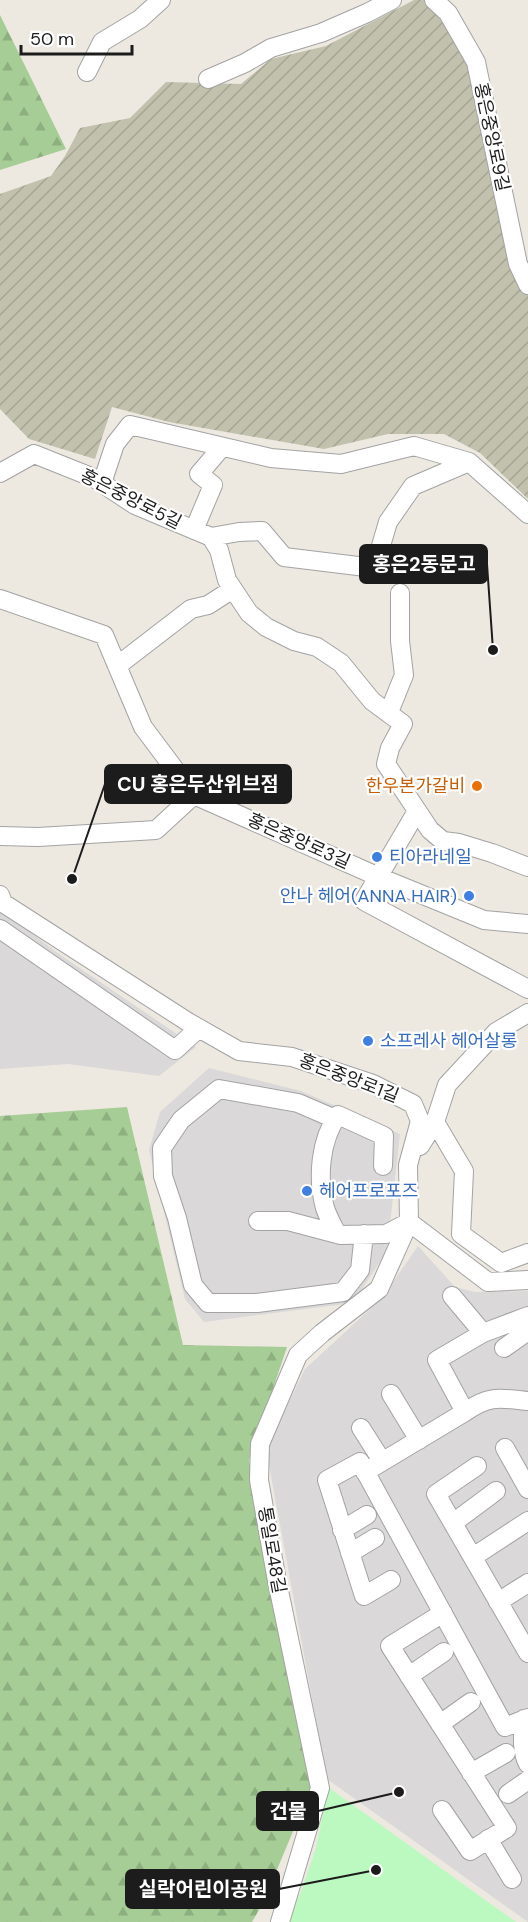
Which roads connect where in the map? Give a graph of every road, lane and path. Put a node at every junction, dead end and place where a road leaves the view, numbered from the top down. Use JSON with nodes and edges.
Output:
{"nodes":[{"id":1,"x":161,"y":0,"type":"edge"},
{"id":2,"x":392,"y":0,"type":"edge"},
{"id":3,"x":434,"y":0,"type":"edge"},
{"id":4,"x":87,"y":72,"type":"dead end"},
{"id":5,"x":208,"y":79,"type":"dead end"},
{"id":6,"x":528,"y":285,"type":"edge"},
{"id":7,"x":222,"y":447,"type":"junction"},
{"id":8,"x":469,"y":462,"type":"junction"},
{"id":9,"x":0,"y":473,"type":"edge"},
{"id":10,"x":102,"y":483,"type":"junction"},
{"id":11,"x":528,"y":514,"type":"edge"},
{"id":12,"x":203,"y":533,"type":"junction"},
{"id":13,"x":233,"y":589,"type":"junction"},
{"id":14,"x":400,"y":593,"type":"dead end"},
{"id":15,"x":0,"y":599,"type":"edge"},
{"id":16,"x":117,"y":666,"type":"junction"},
{"id":17,"x":389,"y":712,"type":"junction"},
{"id":18,"x":194,"y":795,"type":"junction"},
{"id":19,"x":417,"y":811,"type":"junction"},
{"id":20,"x":2,"y":841,"type":"edge"},
{"id":21,"x":528,"y":867,"type":"edge"},
{"id":22,"x":379,"y":877,"type":"junction"},
{"id":23,"x":0,"y":895,"type":"edge"},
{"id":24,"x":7,"y":921,"type":"edge"},
{"id":25,"x":528,"y":924,"type":"edge"},
{"id":26,"x":528,"y":989,"type":"edge"},
{"id":27,"x":528,"y":1013,"type":"edge"},
{"id":28,"x":199,"y":1028,"type":"junction"},
{"id":29,"x":335,"y":1119,"type":"junction"},
{"id":30,"x":435,"y":1122,"type":"junction"},
{"id":31,"x":408,"y":1165,"type":"junction"},
{"id":32,"x":383,"y":1166,"type":"dead end"},
{"id":33,"x":258,"y":1221,"type":"dead end"},
{"id":34,"x":410,"y":1222,"type":"junction"},
{"id":35,"x":337,"y":1234,"type":"junction"},
{"id":36,"x":364,"y":1234,"type":"junction"},
{"id":37,"x":528,"y":1252,"type":"edge"},
{"id":38,"x":528,"y":1280,"type":"edge"},
{"id":39,"x":452,"y":1296,"type":"dead end"},
{"id":40,"x":528,"y":1316,"type":"edge"},
{"id":41,"x":528,"y":1331,"type":"edge"},
{"id":42,"x":483,"y":1333,"type":"junction"},
{"id":43,"x":504,"y":1347,"type":"dead end"},
{"id":44,"x":391,"y":1394,"type":"dead end"},
{"id":45,"x":528,"y":1401,"type":"edge"},
{"id":46,"x":465,"y":1412,"type":"junction"},
{"id":47,"x":361,"y":1428,"type":"dead end"},
{"id":48,"x":419,"y":1440,"type":"junction"},
{"id":49,"x":505,"y":1448,"type":"dead end"},
{"id":50,"x":382,"y":1461,"type":"junction"},
{"id":51,"x":477,"y":1466,"type":"dead end"},
{"id":52,"x":365,"y":1472,"type":"junction"},
{"id":53,"x":528,"y":1488,"type":"edge"},
{"id":54,"x":495,"y":1491,"type":"dead end"},
{"id":55,"x":367,"y":1515,"type":"dead end"},
{"id":56,"x":528,"y":1521,"type":"edge"},
{"id":57,"x":453,"y":1523,"type":"junction"},
{"id":58,"x":342,"y":1530,"type":"junction"},
{"id":59,"x":375,"y":1538,"type":"dead end"},
{"id":60,"x":350,"y":1553,"type":"junction"},
{"id":61,"x":473,"y":1557,"type":"junction"},
{"id":62,"x":391,"y":1580,"type":"dead end"},
{"id":63,"x":528,"y":1583,"type":"edge"},
{"id":64,"x":498,"y":1602,"type":"junction"},
{"id":65,"x":443,"y":1613,"type":"junction"},
{"id":66,"x":527,"y":1650,"type":"edge"},
{"id":67,"x":444,"y":1652,"type":"dead end"},
{"id":68,"x":409,"y":1676,"type":"junction"},
{"id":69,"x":471,"y":1702,"type":"dead end"},
{"id":70,"x":526,"y":1719,"type":"edge"},
{"id":71,"x":440,"y":1724,"type":"junction"},
{"id":72,"x":506,"y":1753,"type":"dead end"},
{"id":73,"x":528,"y":1764,"type":"edge"},
{"id":74,"x":471,"y":1773,"type":"junction"},
{"id":75,"x":528,"y":1780,"type":"edge"},
{"id":76,"x":508,"y":1794,"type":"dead end"},
{"id":77,"x":442,"y":1810,"type":"dead end"},
{"id":78,"x":488,"y":1839,"type":"junction"},
{"id":79,"x":512,"y":1879,"type":"dead end"},
{"id":80,"x":280,"y":1922,"type":"edge"}],
"edges":[{"from":1,"to":4,"type":"street"},
{"from":2,"to":5,"type":"street"},
{"from":3,"to":6,"type":"street","name":"홍은중앙로9길"},
{"from":7,"to":8,"type":"street"},
{"from":7,"to":10,"type":"street"},
{"from":7,"to":12,"type":"street"},
{"from":8,"to":11,"type":"street"},
{"from":8,"to":12,"type":"street"},
{"from":9,"to":10,"type":"street","name":"홍은중앙로5길"},
{"from":10,"to":12,"type":"street","name":"홍은중앙로5길"},
{"from":12,"to":13,"type":"street"},
{"from":13,"to":16,"type":"street"},
{"from":13,"to":17,"type":"street"},
{"from":14,"to":17,"type":"street"},
{"from":15,"to":16,"type":"street","name":"홍은중앙로3길"},
{"from":16,"to":18,"type":"street","name":"홍은중앙로3길"},
{"from":17,"to":19,"type":"street"},
{"from":18,"to":20,"type":"street"},
{"from":18,"to":22,"type":"street","name":"홍은중앙로3길"},
{"from":19,"to":21,"type":"street"},
{"from":19,"to":22,"type":"street"},
{"from":22,"to":25,"type":"street","name":"홍은중앙로3길"},
{"from":22,"to":26,"type":"street"},
{"from":23,"to":24,"type":"street","name":"홍은중앙로1길"},
{"from":24,"to":28,"type":"street","name":"홍은중앙로1길"},
{"from":24,"to":28,"type":"street"},
{"from":27,"to":30,"type":"street"},
{"from":28,"to":31,"type":"street","name":"홍은중앙로1길"},
{"from":29,"to":32,"type":"street"},
{"from":29,"to":35,"type":"street"},
{"from":29,"to":36,"type":"street"},
{"from":30,"to":31,"type":"street"},
{"from":30,"to":37,"type":"street"},
{"from":31,"to":34,"type":"street","name":"홍은중앙로1길"},
{"from":33,"to":35,"type":"street"},
{"from":34,"to":36,"type":"street"},
{"from":34,"to":38,"type":"street"},
{"from":34,"to":80,"type":"street","name":"통일로48길"},
{"from":35,"to":36,"type":"street"},
{"from":39,"to":42,"type":"street"},
{"from":40,"to":42,"type":"street"},
{"from":41,"to":43,"type":"street"},
{"from":42,"to":46,"type":"street"},
{"from":44,"to":48,"type":"street"},
{"from":45,"to":46,"type":"street"},
{"from":46,"to":48,"type":"street"},
{"from":47,"to":50,"type":"street"},
{"from":48,"to":50,"type":"street"},
{"from":49,"to":53,"type":"street"},
{"from":50,"to":52,"type":"street"},
{"from":51,"to":57,"type":"street"},
{"from":52,"to":58,"type":"street"},
{"from":52,"to":65,"type":"street"},
{"from":54,"to":57,"type":"street"},
{"from":55,"to":58,"type":"street"},
{"from":56,"to":61,"type":"street"},
{"from":57,"to":61,"type":"street"},
{"from":58,"to":60,"type":"street"},
{"from":59,"to":60,"type":"street"},
{"from":60,"to":62,"type":"street"},
{"from":61,"to":64,"type":"street"},
{"from":63,"to":64,"type":"street"},
{"from":64,"to":66,"type":"street"},
{"from":65,"to":68,"type":"street"},
{"from":65,"to":70,"type":"street"},
{"from":67,"to":68,"type":"street"},
{"from":68,"to":71,"type":"street"},
{"from":69,"to":71,"type":"street"},
{"from":70,"to":73,"type":"street"},
{"from":71,"to":74,"type":"street"},
{"from":72,"to":74,"type":"street"},
{"from":74,"to":78,"type":"street"},
{"from":75,"to":76,"type":"street"},
{"from":77,"to":78,"type":"street"},
{"from":78,"to":79,"type":"street"}]}
